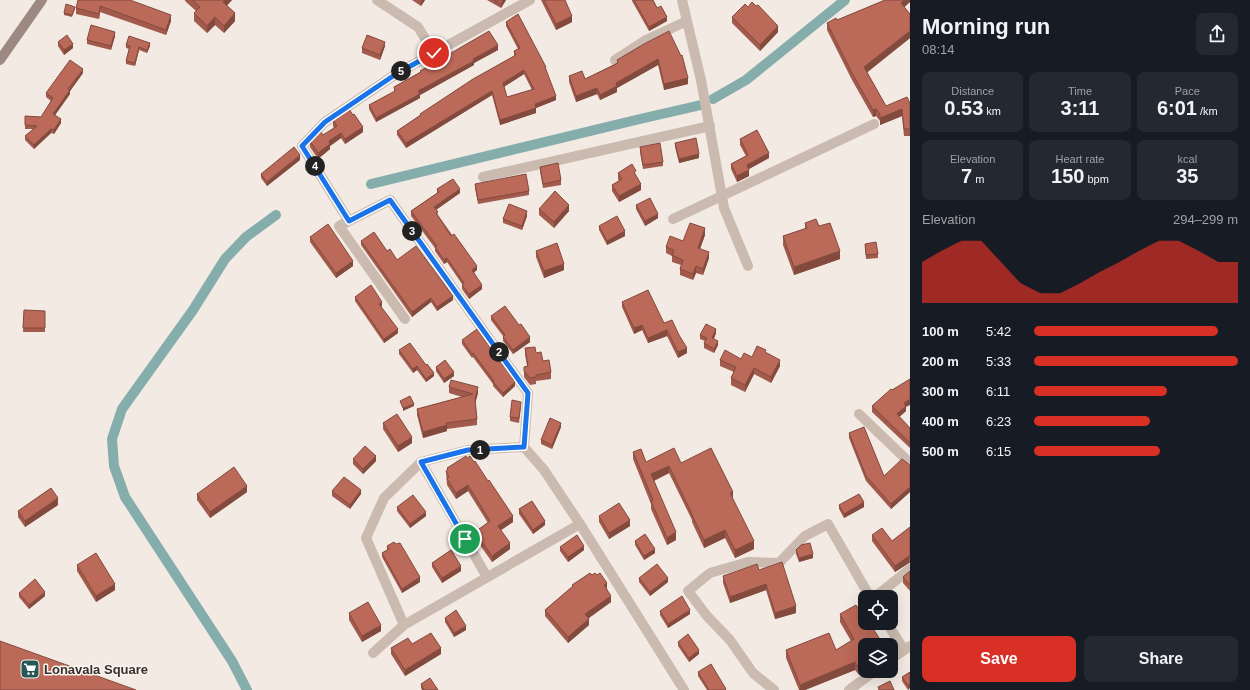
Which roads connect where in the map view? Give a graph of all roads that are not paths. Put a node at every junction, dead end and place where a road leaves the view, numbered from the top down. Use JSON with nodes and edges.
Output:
{"nodes":[{"id":1,"x":42,"y":0,"type":"edge"},
{"id":2,"x":377,"y":0,"type":"edge"},
{"id":3,"x":530,"y":0,"type":"edge"},
{"id":4,"x":682,"y":0,"type":"edge"},
{"id":5,"x":687,"y":21,"type":"junction"},
{"id":6,"x":434,"y":53,"type":"junction"},
{"id":7,"x":0,"y":60,"type":"edge"},
{"id":8,"x":615,"y":60,"type":"dead end"},
{"id":9,"x":874,"y":124,"type":"dead end"},
{"id":10,"x":710,"y":126,"type":"junction"},
{"id":11,"x":484,"y":177,"type":"dead end"},
{"id":12,"x":722,"y":195,"type":"junction"},
{"id":13,"x":673,"y":219,"type":"dead end"},
{"id":14,"x":349,"y":221,"type":"junction"},
{"id":15,"x":748,"y":266,"type":"dead end"},
{"id":16,"x":405,"y":319,"type":"dead end"},
{"id":17,"x":859,"y":414,"type":"dead end"},
{"id":18,"x":524,"y":447,"type":"junction"},
{"id":19,"x":421,"y":462,"type":"junction"},
{"id":20,"x":910,"y":463,"type":"edge"},
{"id":21,"x":580,"y":524,"type":"junction"},
{"id":22,"x":910,"y":569,"type":"edge"},
{"id":23,"x":487,"y":577,"type":"junction"},
{"id":24,"x":866,"y":590,"type":"edge"},
{"id":25,"x":884,"y":590,"type":"edge"},
{"id":26,"x":404,"y":626,"type":"junction"},
{"id":27,"x":892,"y":630,"type":"edge"},
{"id":28,"x":907,"y":648,"type":"edge"},
{"id":29,"x":373,"y":653,"type":"dead end"},
{"id":30,"x":898,"y":655,"type":"edge"},
{"id":31,"x":865,"y":678,"type":"edge"},
{"id":32,"x":684,"y":690,"type":"edge"},
{"id":33,"x":774,"y":690,"type":"edge"},
{"id":34,"x":849,"y":690,"type":"edge"}],
"edges":[{"from":1,"to":7,"type":"main road"},
{"from":2,"to":6,"type":"street"},
{"from":3,"to":6,"type":"street"},
{"from":4,"to":5,"type":"street"},
{"from":5,"to":8,"type":"street"},
{"from":5,"to":10,"type":"street"},
{"from":6,"to":14,"type":"street"},
{"from":9,"to":12,"type":"street"},
{"from":10,"to":11,"type":"street"},
{"from":10,"to":12,"type":"street"},
{"from":12,"to":13,"type":"street"},
{"from":12,"to":15,"type":"street"},
{"from":14,"to":16,"type":"street"},
{"from":14,"to":18,"type":"street"},
{"from":17,"to":20,"type":"street"},
{"from":18,"to":19,"type":"street"},
{"from":18,"to":21,"type":"street"},
{"from":19,"to":23,"type":"street"},
{"from":19,"to":26,"type":"street"},
{"from":21,"to":23,"type":"street"},
{"from":21,"to":32,"type":"street"},
{"from":22,"to":25,"type":"street"},
{"from":23,"to":26,"type":"street"},
{"from":24,"to":33,"type":"street"},
{"from":26,"to":29,"type":"street"},
{"from":27,"to":28,"type":"street"},
{"from":28,"to":30,"type":"street"},
{"from":31,"to":34,"type":"street"}]}
